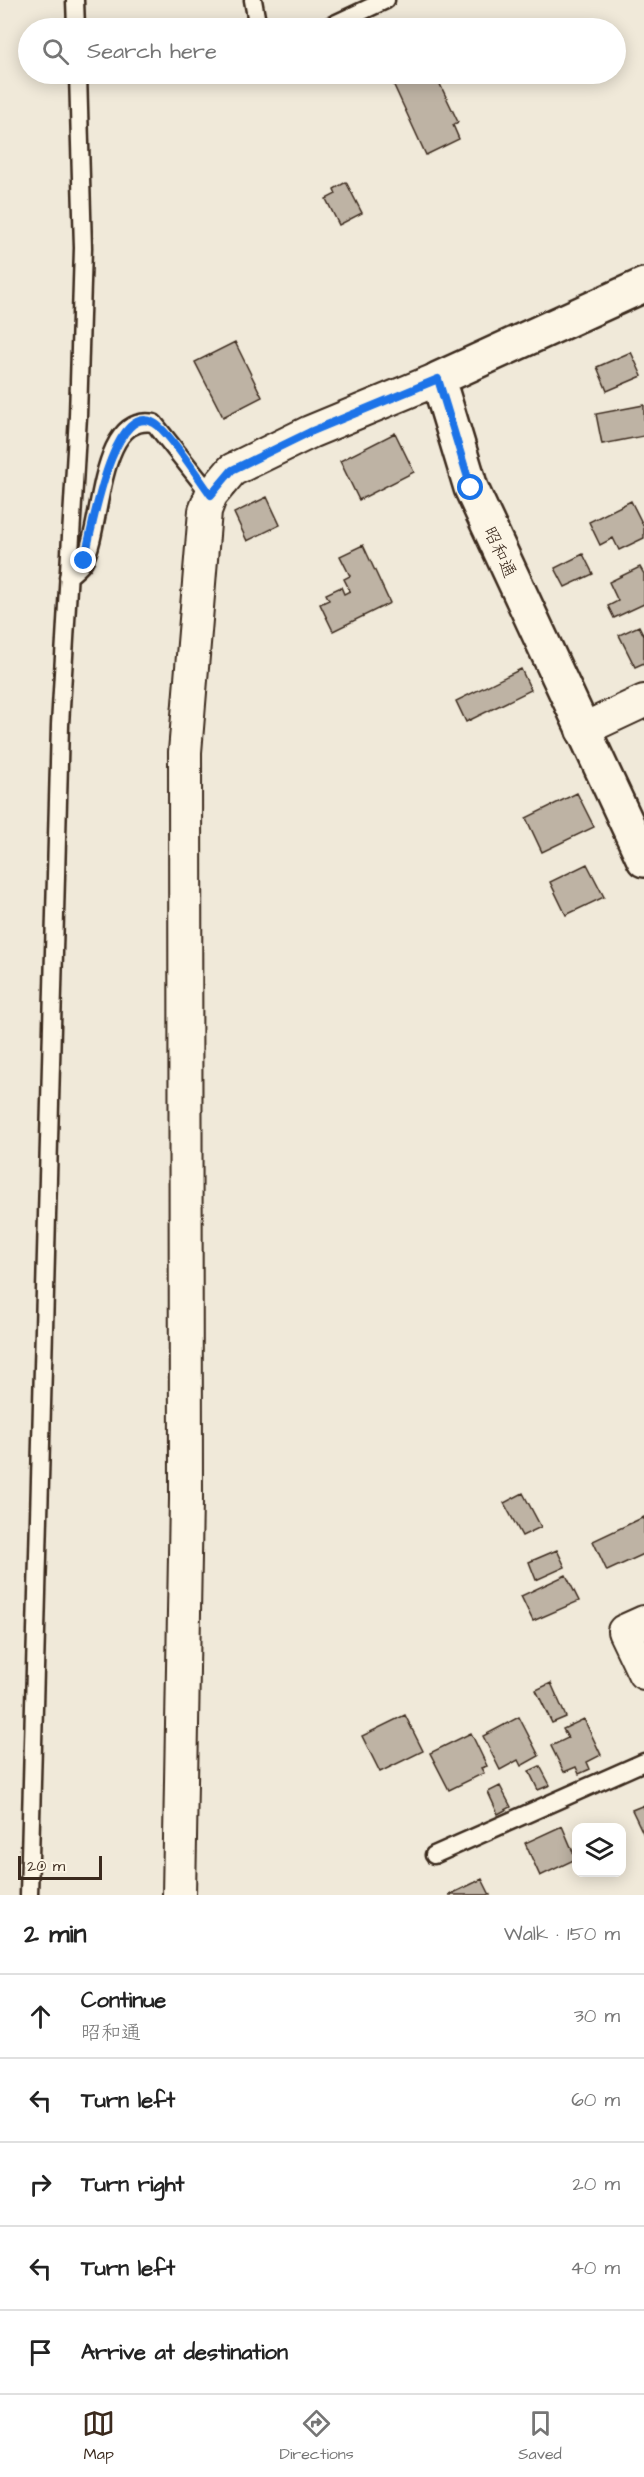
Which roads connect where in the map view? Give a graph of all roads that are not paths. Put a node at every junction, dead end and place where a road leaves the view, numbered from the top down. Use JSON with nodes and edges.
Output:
{"nodes":[{"id":1,"x":75,"y":0,"type":"edge"},
{"id":2,"x":253,"y":0,"type":"edge"},
{"id":3,"x":386,"y":0,"type":"edge"},
{"id":4,"x":76,"y":18,"type":"edge"},
{"id":5,"x":256,"y":18,"type":"edge"},
{"id":6,"x":347,"y":18,"type":"edge"},
{"id":7,"x":78,"y":84,"type":"edge"},
{"id":8,"x":644,"y":285,"type":"edge"},
{"id":9,"x":438,"y":379,"type":"junction"},
{"id":10,"x":211,"y":495,"type":"junction"},
{"id":11,"x":68,"y":577,"type":"junction"},
{"id":12,"x":644,"y":701,"type":"edge"},
{"id":13,"x":582,"y":730,"type":"junction"},
{"id":14,"x":644,"y":860,"type":"edge"},
{"id":15,"x":644,"y":1622,"type":"edge"},
{"id":16,"x":644,"y":1673,"type":"edge"},
{"id":17,"x":644,"y":1762,"type":"edge"},
{"id":18,"x":434,"y":1855,"type":"dead end"},
{"id":19,"x":29,"y":1895,"type":"edge"},
{"id":20,"x":179,"y":1895,"type":"edge"}],
"edges":[{"from":1,"to":4,"type":"lane"},
{"from":2,"to":5,"type":"lane"},
{"from":3,"to":6,"type":"lane"},
{"from":7,"to":11,"type":"lane"},
{"from":8,"to":9,"type":"street"},
{"from":9,"to":10,"type":"street"},
{"from":9,"to":13,"type":"street","name":"昭和通"},
{"from":10,"to":11,"type":"lane"},
{"from":10,"to":20,"type":"street"},
{"from":11,"to":19,"type":"lane"},
{"from":12,"to":13,"type":"street"},
{"from":13,"to":14,"type":"street","name":"昭和通"},
{"from":15,"to":16,"type":"street"},
{"from":17,"to":18,"type":"lane"}]}
